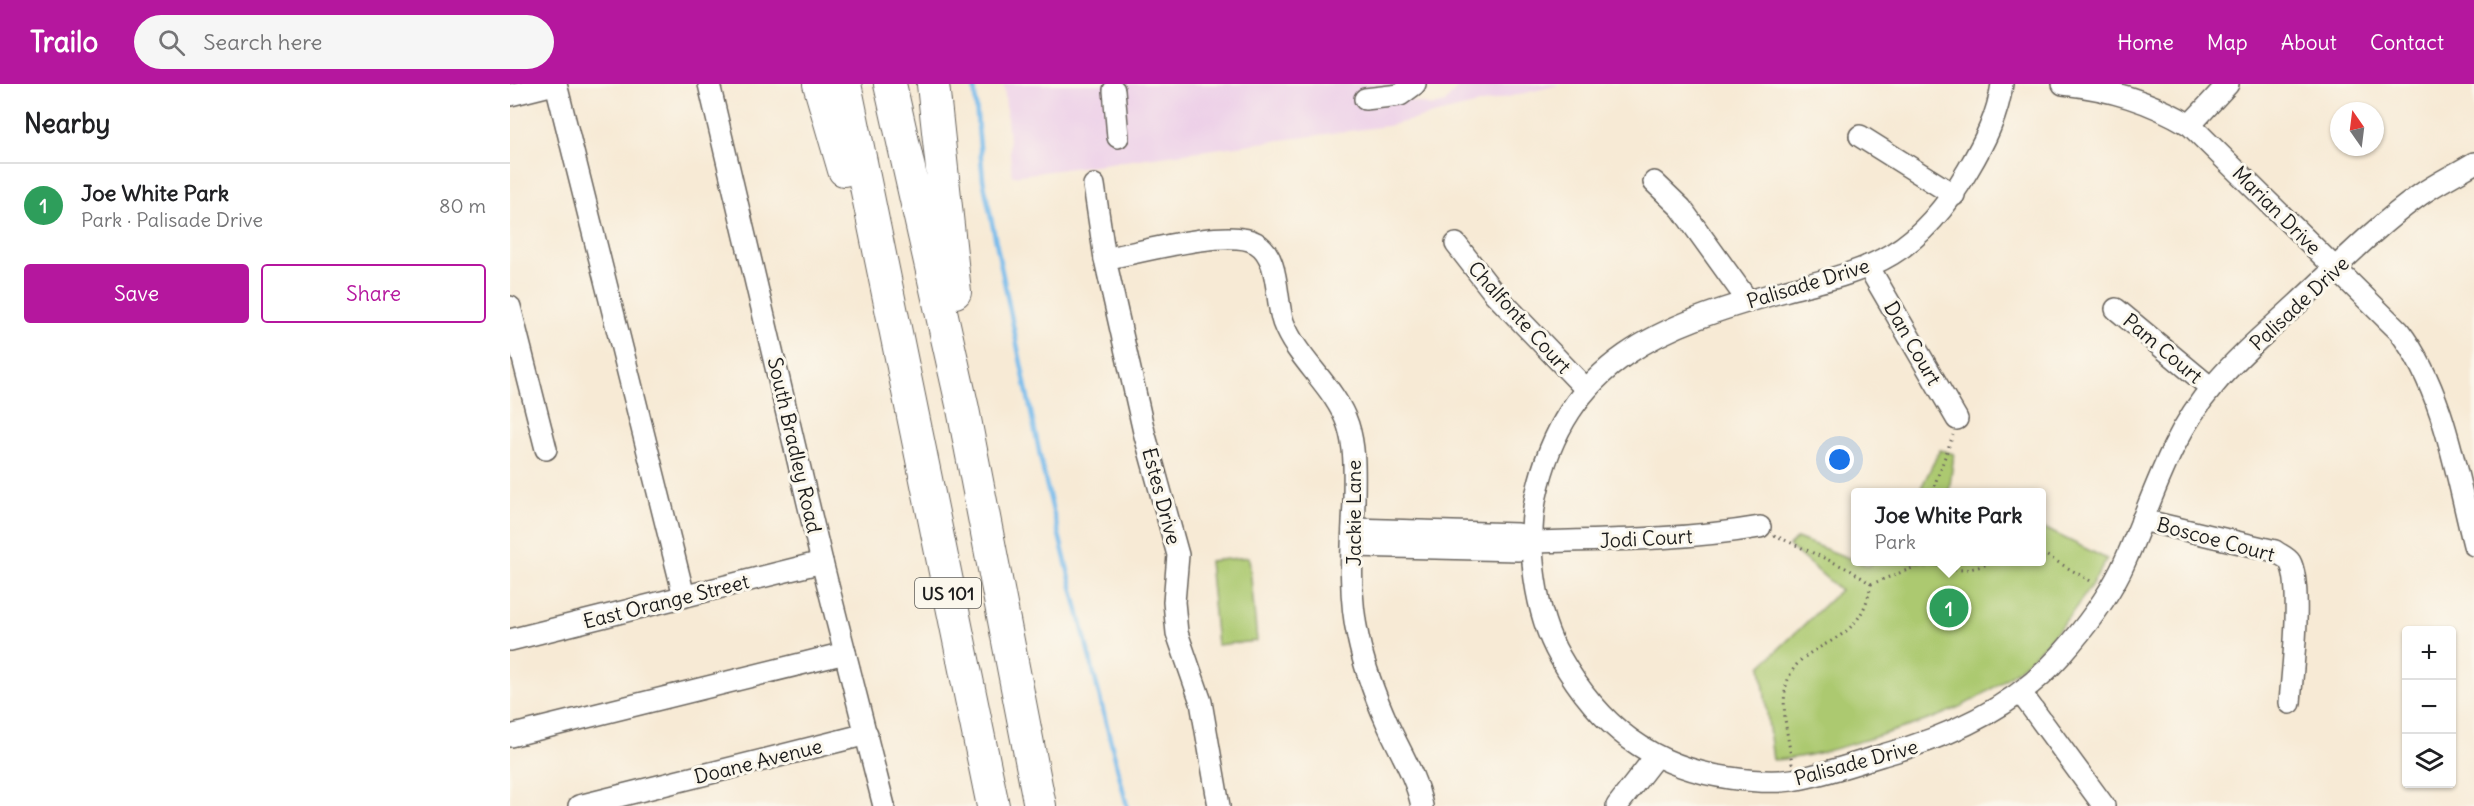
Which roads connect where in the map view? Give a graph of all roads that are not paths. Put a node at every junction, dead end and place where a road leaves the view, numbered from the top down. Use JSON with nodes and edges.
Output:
{"nodes":[{"id":1,"x":555,"y":84,"type":"edge"},
{"id":2,"x":709,"y":84,"type":"edge"},
{"id":3,"x":819,"y":84,"type":"edge"},
{"id":4,"x":845,"y":84,"type":"edge"},
{"id":5,"x":890,"y":84,"type":"edge"},
{"id":6,"x":933,"y":84,"type":"edge"},
{"id":7,"x":1415,"y":84,"type":"edge"},
{"id":8,"x":2002,"y":84,"type":"edge"},
{"id":9,"x":2063,"y":84,"type":"edge"},
{"id":10,"x":2228,"y":84,"type":"edge"},
{"id":11,"x":1114,"y":90,"type":"dead end"},
{"id":12,"x":510,"y":95,"type":"edge"},
{"id":13,"x":1365,"y":99,"type":"dead end"},
{"id":14,"x":2190,"y":125,"type":"junction"},
{"id":15,"x":1860,"y":136,"type":"dead end"},
{"id":16,"x":1118,"y":137,"type":"dead end"},
{"id":17,"x":2474,"y":163,"type":"edge"},
{"id":18,"x":1654,"y":182,"type":"dead end"},
{"id":19,"x":1094,"y":185,"type":"dead end"},
{"id":20,"x":1954,"y":195,"type":"junction"},
{"id":21,"x":1456,"y":244,"type":"dead end"},
{"id":22,"x":1105,"y":259,"type":"junction"},
{"id":23,"x":1868,"y":266,"type":"junction"},
{"id":24,"x":2335,"y":268,"type":"junction"},
{"id":25,"x":1748,"y":301,"type":"junction"},
{"id":26,"x":510,"y":307,"type":"edge"},
{"id":27,"x":2116,"y":309,"type":"dead end"},
{"id":28,"x":904,"y":380,"type":"junction"},
{"id":29,"x":1586,"y":388,"type":"junction"},
{"id":30,"x":2211,"y":388,"type":"junction"},
{"id":31,"x":963,"y":409,"type":"junction"},
{"id":32,"x":1957,"y":419,"type":"road end"},
{"id":33,"x":546,"y":449,"type":"dead end"},
{"id":34,"x":2470,"y":513,"type":"edge"},
{"id":35,"x":2142,"y":520,"type":"junction"},
{"id":36,"x":1760,"y":527,"type":"road end"},
{"id":37,"x":1353,"y":538,"type":"junction"},
{"id":38,"x":1531,"y":542,"type":"junction"},
{"id":39,"x":2474,"y":545,"type":"edge"},
{"id":40,"x":822,"y":562,"type":"junction"},
{"id":41,"x":684,"y":596,"type":"junction"},
{"id":42,"x":510,"y":640,"type":"edge"},
{"id":43,"x":845,"y":652,"type":"junction"},
{"id":44,"x":2021,"y":693,"type":"junction"},
{"id":45,"x":2290,"y":703,"type":"dead end"},
{"id":46,"x":867,"y":734,"type":"junction"},
{"id":47,"x":510,"y":736,"type":"edge"},
{"id":48,"x":1655,"y":757,"type":"junction"},
{"id":49,"x":579,"y":806,"type":"edge"},
{"id":50,"x":884,"y":806,"type":"edge"},
{"id":51,"x":993,"y":806,"type":"edge"},
{"id":52,"x":1040,"y":806,"type":"edge"},
{"id":53,"x":1219,"y":806,"type":"edge"},
{"id":54,"x":1422,"y":806,"type":"edge"},
{"id":55,"x":1617,"y":806,"type":"edge"},
{"id":56,"x":2104,"y":806,"type":"edge"}],
"edges":[{"from":1,"to":12,"type":"street"},
{"from":1,"to":41,"type":"street"},
{"from":2,"to":40,"type":"street","name":"South Bradley Road"},
{"from":3,"to":28,"type":"highway"},
{"from":4,"to":28,"type":"highway","number":"US 101"},
{"from":5,"to":31,"type":"highway","number":"US 101"},
{"from":6,"to":31,"type":"highway"},
{"from":7,"to":13,"type":"street"},
{"from":8,"to":20,"type":"street","name":"Palisade Drive"},
{"from":9,"to":14,"type":"street","name":"Marian Drive"},
{"from":10,"to":14,"type":"street"},
{"from":11,"to":16,"type":"street"},
{"from":14,"to":24,"type":"street","name":"Marian Drive"},
{"from":15,"to":20,"type":"street"},
{"from":17,"to":24,"type":"street","name":"Palisade Drive"},
{"from":18,"to":25,"type":"street"},
{"from":19,"to":22,"type":"street","name":"Estes Drive"},
{"from":20,"to":23,"type":"street","name":"Palisade Drive"},
{"from":21,"to":29,"type":"street","name":"Chalfonte Court"},
{"from":22,"to":37,"type":"street","name":"Jackie Lane"},
{"from":22,"to":53,"type":"street","name":"Estes Drive"},
{"from":23,"to":25,"type":"street","name":"Palisade Drive"},
{"from":23,"to":32,"type":"street","name":"Dan Court"},
{"from":24,"to":30,"type":"street","name":"Palisade Drive"},
{"from":24,"to":34,"type":"street","name":"Marian Drive"},
{"from":25,"to":29,"type":"street","name":"Palisade Drive"},
{"from":26,"to":33,"type":"street"},
{"from":27,"to":30,"type":"street","name":"Pam Court"},
{"from":28,"to":51,"type":"highway","number":"US 101"},
{"from":29,"to":38,"type":"street","name":"Palisade Drive"},
{"from":30,"to":35,"type":"street","name":"Palisade Drive"},
{"from":31,"to":52,"type":"highway","number":"US 101"},
{"from":34,"to":39,"type":"street","name":"Marian Drive"},
{"from":35,"to":44,"type":"street","name":"Palisade Drive"},
{"from":35,"to":45,"type":"street","name":"Boscoe Court"},
{"from":36,"to":38,"type":"street","name":"Jodi Court"},
{"from":37,"to":38,"type":"street","name":"Jodi Court"},
{"from":37,"to":54,"type":"street","name":"Jackie Lane"},
{"from":38,"to":48,"type":"street","name":"Palisade Drive"},
{"from":40,"to":41,"type":"street","name":"East Orange Street"},
{"from":40,"to":43,"type":"street","name":"South Bradley Road"},
{"from":41,"to":42,"type":"street","name":"East Orange Street"},
{"from":43,"to":46,"type":"street","name":"South Bradley Road"},
{"from":43,"to":47,"type":"street"},
{"from":44,"to":48,"type":"street","name":"Palisade Drive"},
{"from":44,"to":56,"type":"street"},
{"from":46,"to":49,"type":"street","name":"Doane Avenue"},
{"from":46,"to":50,"type":"street","name":"South Bradley Road"},
{"from":48,"to":55,"type":"street"}]}
